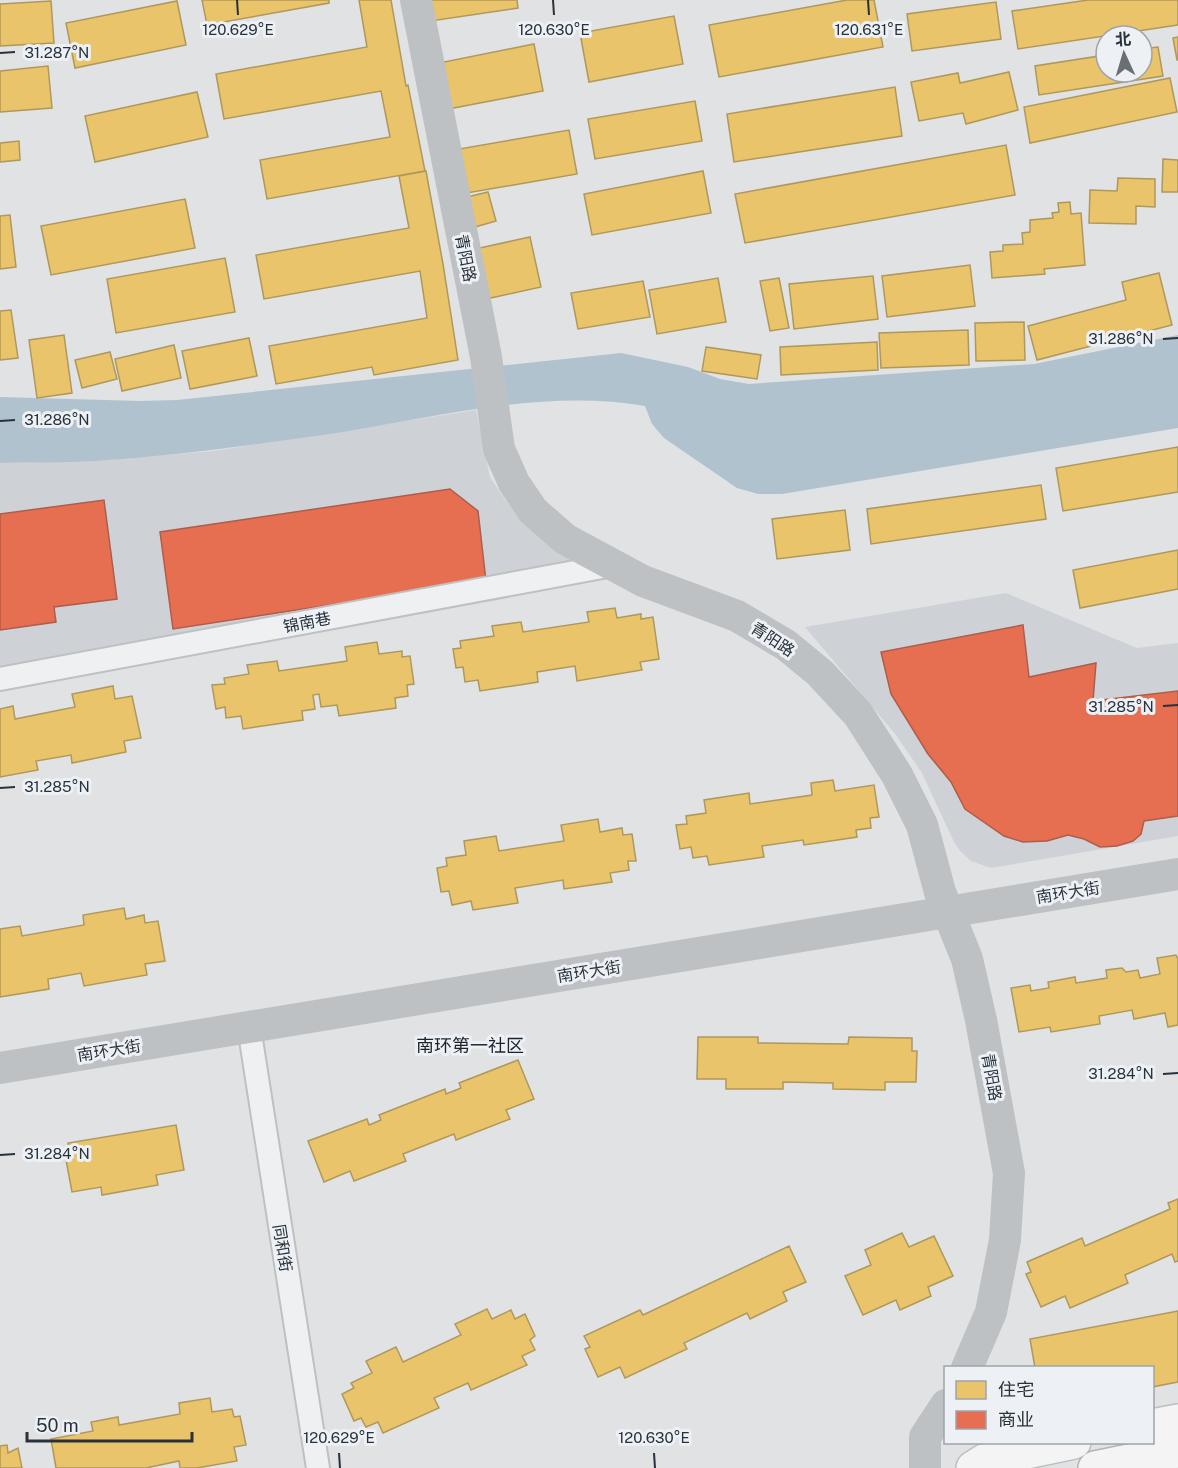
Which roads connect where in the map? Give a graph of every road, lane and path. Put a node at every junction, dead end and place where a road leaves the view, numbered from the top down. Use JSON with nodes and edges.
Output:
{"nodes":[{"id":1,"x":416,"y":0,"type":"edge"},
{"id":2,"x":613,"y":565,"type":"junction"},
{"id":3,"x":0,"y":679,"type":"edge"},
{"id":4,"x":1178,"y":874,"type":"edge"},
{"id":5,"x":948,"y":911,"type":"junction"},
{"id":6,"x":249,"y":1028,"type":"junction"},
{"id":7,"x":0,"y":1068,"type":"edge"},
{"id":8,"x":968,"y":1366,"type":"edge"},
{"id":9,"x":944,"y":1407,"type":"edge"},
{"id":10,"x":1178,"y":1421,"type":"edge"},
{"id":11,"x":1154,"y":1426,"type":"edge"},
{"id":12,"x":1069,"y":1444,"type":"edge"},
{"id":13,"x":1178,"y":1451,"type":"edge"},
{"id":14,"x":318,"y":1468,"type":"edge"},
{"id":15,"x":925,"y":1468,"type":"edge"},
{"id":16,"x":973,"y":1468,"type":"edge"},
{"id":17,"x":1095,"y":1468,"type":"edge"}],
"edges":[{"from":1,"to":2,"type":"street","name":"青阳路"},
{"from":2,"to":3,"type":"street","name":"锦南巷"},
{"from":2,"to":5,"type":"street","name":"青阳路"},
{"from":4,"to":5,"type":"street","name":"南环大街"},
{"from":5,"to":6,"type":"street","name":"南环大街"},
{"from":5,"to":8,"type":"street","name":"青阳路"},
{"from":6,"to":7,"type":"street","name":"南环大街"},
{"from":6,"to":14,"type":"street","name":"同和街"},
{"from":9,"to":15,"type":"street"},
{"from":10,"to":11,"type":"main road"},
{"from":12,"to":16,"type":"main road"},
{"from":13,"to":17,"type":"main road"}]}
